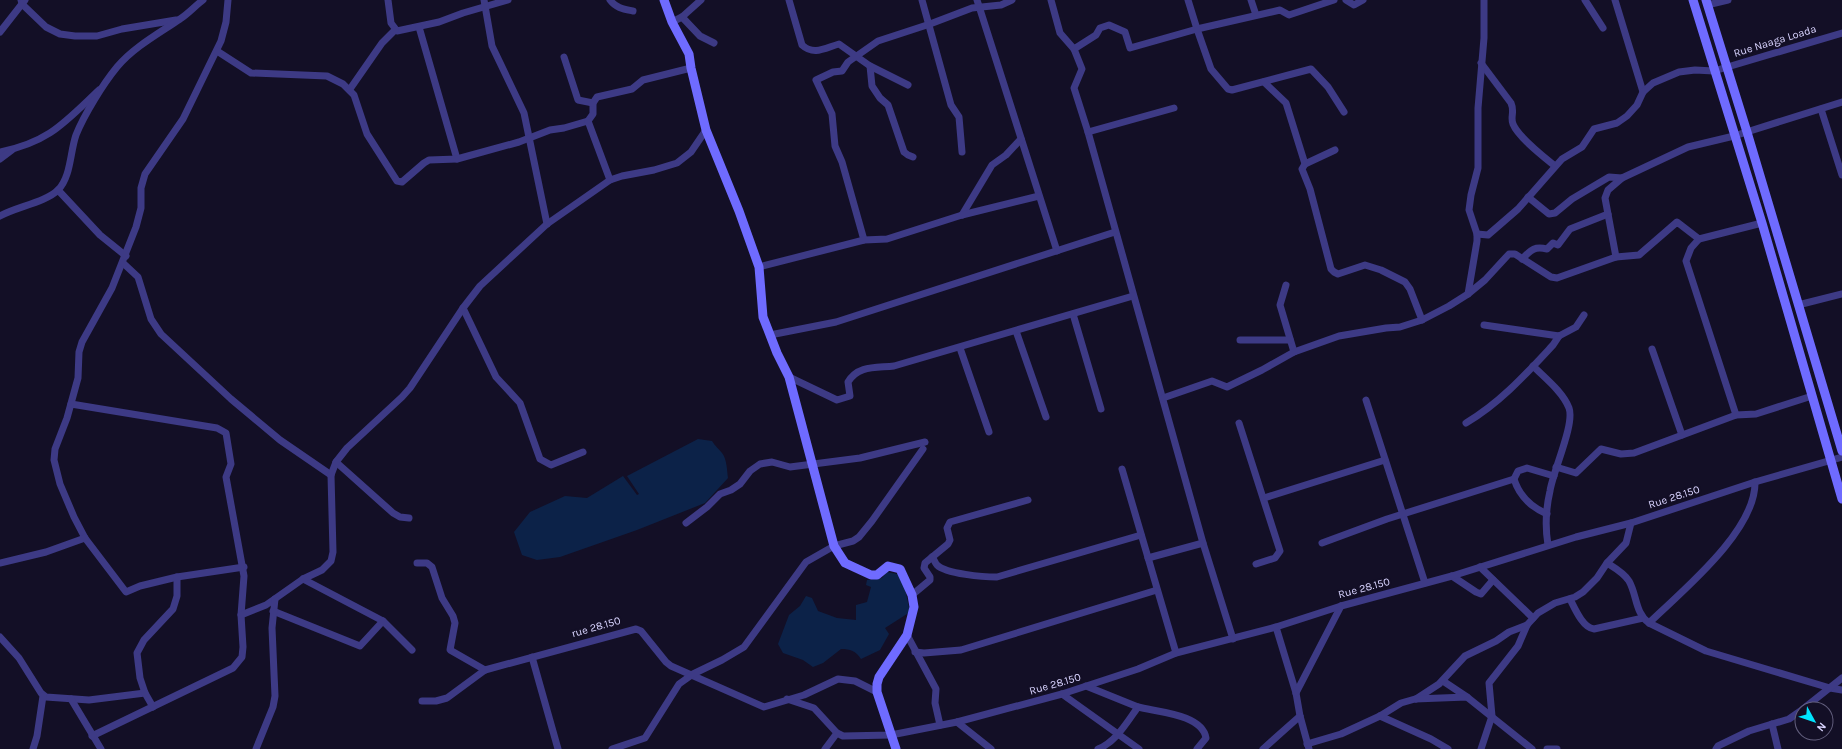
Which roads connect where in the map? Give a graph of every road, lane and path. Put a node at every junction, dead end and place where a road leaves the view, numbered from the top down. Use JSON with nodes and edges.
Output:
{"nodes":[{"id":1,"x":203,"y":0,"type":"edge"},
{"id":2,"x":228,"y":0,"type":"edge"},
{"id":3,"x":388,"y":0,"type":"edge"},
{"id":4,"x":508,"y":0,"type":"edge"},
{"id":5,"x":610,"y":0,"type":"edge"},
{"id":6,"x":664,"y":0,"type":"edge"},
{"id":7,"x":701,"y":0,"type":"edge"},
{"id":8,"x":789,"y":0,"type":"edge"},
{"id":9,"x":922,"y":0,"type":"edge"},
{"id":10,"x":1012,"y":0,"type":"edge"},
{"id":11,"x":1051,"y":0,"type":"edge"},
{"id":12,"x":1188,"y":0,"type":"edge"},
{"id":13,"x":1251,"y":0,"type":"edge"},
{"id":14,"x":1334,"y":0,"type":"edge"},
{"id":15,"x":1346,"y":0,"type":"edge"},
{"id":16,"x":1363,"y":0,"type":"edge"},
{"id":17,"x":1484,"y":0,"type":"edge"},
{"id":18,"x":1585,"y":0,"type":"edge"},
{"id":19,"x":1615,"y":0,"type":"edge"},
{"id":20,"x":1693,"y":0,"type":"edge"},
{"id":21,"x":1728,"y":0,"type":"edge"},
{"id":22,"x":23,"y":1,"type":"edge"},
{"id":23,"x":484,"y":3,"type":"edge"},
{"id":24,"x":977,"y":3,"type":"edge"},
{"id":25,"x":1707,"y":3,"type":"edge"},
{"id":26,"x":633,"y":11,"type":"dead end"},
{"id":27,"x":1256,"y":15,"type":"junction"},
{"id":28,"x":682,"y":17,"type":"junction"},
{"id":29,"x":180,"y":19,"type":"junction"},
{"id":30,"x":672,"y":22,"type":"junction"},
{"id":31,"x":930,"y":24,"type":"junction"},
{"id":32,"x":419,"y":27,"type":"junction"},
{"id":33,"x":1603,"y":28,"type":"dead end"},
{"id":34,"x":1197,"y":29,"type":"junction"},
{"id":35,"x":395,"y":30,"type":"junction"},
{"id":36,"x":0,"y":32,"type":"edge"},
{"id":37,"x":1842,"y":32,"type":"edge"},
{"id":38,"x":714,"y":43,"type":"dead end"},
{"id":39,"x":1074,"y":49,"type":"junction"},
{"id":40,"x":216,"y":51,"type":"junction"},
{"id":41,"x":857,"y":56,"type":"junction"},
{"id":42,"x":564,"y":57,"type":"dead end"},
{"id":43,"x":1481,"y":63,"type":"junction"},
{"id":44,"x":870,"y":66,"type":"junction"},
{"id":45,"x":1726,"y":67,"type":"junction"},
{"id":46,"x":691,"y":68,"type":"junction"},
{"id":47,"x":1714,"y":71,"type":"junction"},
{"id":48,"x":1264,"y":82,"type":"junction"},
{"id":49,"x":908,"y":85,"type":"dead end"},
{"id":50,"x":103,"y":86,"type":"junction"},
{"id":51,"x":350,"y":89,"type":"junction"},
{"id":52,"x":1643,"y":92,"type":"junction"},
{"id":53,"x":1842,"y":102,"type":"edge"},
{"id":54,"x":593,"y":103,"type":"junction"},
{"id":55,"x":1174,"y":108,"type":"dead end"},
{"id":56,"x":1822,"y":109,"type":"junction"},
{"id":57,"x":1344,"y":112,"type":"dead end"},
{"id":58,"x":588,"y":121,"type":"junction"},
{"id":59,"x":706,"y":130,"type":"junction"},
{"id":60,"x":1088,"y":132,"type":"junction"},
{"id":61,"x":1747,"y":132,"type":"junction"},
{"id":62,"x":1734,"y":136,"type":"junction"},
{"id":63,"x":528,"y":138,"type":"junction"},
{"id":64,"x":1021,"y":139,"type":"junction"},
{"id":65,"x":14,"y":149,"type":"junction"},
{"id":66,"x":1335,"y":150,"type":"dead end"},
{"id":67,"x":0,"y":152,"type":"edge"},
{"id":68,"x":962,"y":152,"type":"dead end"},
{"id":69,"x":913,"y":157,"type":"dead end"},
{"id":70,"x":0,"y":159,"type":"edge"},
{"id":71,"x":457,"y":159,"type":"junction"},
{"id":72,"x":1305,"y":164,"type":"junction"},
{"id":73,"x":1555,"y":166,"type":"junction"},
{"id":74,"x":1842,"y":175,"type":"edge"},
{"id":75,"x":1622,"y":178,"type":"junction"},
{"id":76,"x":610,"y":180,"type":"junction"},
{"id":77,"x":58,"y":190,"type":"junction"},
{"id":78,"x":1038,"y":196,"type":"junction"},
{"id":79,"x":1528,"y":196,"type":"junction"},
{"id":80,"x":1608,"y":214,"type":"junction"},
{"id":81,"x":962,"y":215,"type":"junction"},
{"id":82,"x":0,"y":216,"type":"edge"},
{"id":83,"x":547,"y":224,"type":"junction"},
{"id":84,"x":1762,"y":224,"type":"junction"},
{"id":85,"x":1115,"y":232,"type":"junction"},
{"id":86,"x":1477,"y":234,"type":"junction"},
{"id":87,"x":1699,"y":239,"type":"junction"},
{"id":88,"x":864,"y":240,"type":"junction"},
{"id":89,"x":1057,"y":251,"type":"junction"},
{"id":90,"x":1616,"y":257,"type":"junction"},
{"id":91,"x":1522,"y":259,"type":"junction"},
{"id":92,"x":124,"y":260,"type":"junction"},
{"id":93,"x":758,"y":267,"type":"junction"},
{"id":94,"x":1286,"y":285,"type":"dead end"},
{"id":95,"x":1468,"y":294,"type":"junction"},
{"id":96,"x":1842,"y":294,"type":"edge"},
{"id":97,"x":1133,"y":296,"type":"junction"},
{"id":98,"x":1798,"y":305,"type":"junction"},
{"id":99,"x":463,"y":308,"type":"junction"},
{"id":100,"x":1073,"y":314,"type":"junction"},
{"id":101,"x":1584,"y":315,"type":"dead end"},
{"id":102,"x":1422,"y":320,"type":"junction"},
{"id":103,"x":1484,"y":325,"type":"dead end"},
{"id":104,"x":1016,"y":331,"type":"junction"},
{"id":105,"x":770,"y":336,"type":"junction"},
{"id":106,"x":1559,"y":336,"type":"junction"},
{"id":107,"x":1240,"y":340,"type":"dead end"},
{"id":108,"x":1290,"y":340,"type":"junction"},
{"id":109,"x":960,"y":348,"type":"junction"},
{"id":110,"x":1652,"y":349,"type":"dead end"},
{"id":111,"x":1294,"y":352,"type":"junction"},
{"id":112,"x":1534,"y":366,"type":"junction"},
{"id":113,"x":789,"y":377,"type":"junction"},
{"id":114,"x":1812,"y":396,"type":"junction"},
{"id":115,"x":1163,"y":398,"type":"junction"},
{"id":116,"x":1366,"y":400,"type":"dead end"},
{"id":117,"x":71,"y":404,"type":"junction"},
{"id":118,"x":1101,"y":409,"type":"dead end"},
{"id":119,"x":1736,"y":415,"type":"junction"},
{"id":120,"x":1046,"y":417,"type":"dead end"},
{"id":121,"x":1239,"y":423,"type":"dead end"},
{"id":122,"x":1466,"y":424,"type":"dead end"},
{"id":123,"x":989,"y":432,"type":"dead end"},
{"id":124,"x":1682,"y":435,"type":"junction"},
{"id":125,"x":1842,"y":451,"type":"edge"},
{"id":126,"x":583,"y":452,"type":"dead end"},
{"id":127,"x":1842,"y":457,"type":"edge"},
{"id":128,"x":1385,"y":460,"type":"junction"},
{"id":129,"x":1831,"y":460,"type":"junction"},
{"id":130,"x":336,"y":462,"type":"junction"},
{"id":131,"x":812,"y":463,"type":"junction"},
{"id":132,"x":1556,"y":467,"type":"junction"},
{"id":133,"x":1122,"y":469,"type":"dead end"},
{"id":134,"x":331,"y":475,"type":"junction"},
{"id":135,"x":1554,"y":476,"type":"junction"},
{"id":136,"x":1514,"y":479,"type":"junction"},
{"id":137,"x":1755,"y":482,"type":"junction"},
{"id":138,"x":1264,"y":498,"type":"junction"},
{"id":139,"x":1842,"y":499,"type":"edge"},
{"id":140,"x":1028,"y":500,"type":"dead end"},
{"id":141,"x":1402,"y":514,"type":"junction"},
{"id":142,"x":1547,"y":514,"type":"junction"},
{"id":143,"x":409,"y":518,"type":"dead end"},
{"id":144,"x":686,"y":523,"type":"dead end"},
{"id":145,"x":1630,"y":523,"type":"junction"},
{"id":146,"x":1141,"y":535,"type":"junction"},
{"id":147,"x":85,"y":538,"type":"junction"},
{"id":148,"x":1203,"y":543,"type":"junction"},
{"id":149,"x":1322,"y":543,"type":"dead end"},
{"id":150,"x":1548,"y":545,"type":"junction"},
{"id":151,"x":834,"y":546,"type":"junction"},
{"id":152,"x":932,"y":557,"type":"junction"},
{"id":153,"x":1148,"y":558,"type":"junction"},
{"id":154,"x":0,"y":563,"type":"edge"},
{"id":155,"x":417,"y":563,"type":"dead end"},
{"id":156,"x":1607,"y":563,"type":"junction"},
{"id":157,"x":1256,"y":564,"type":"dead end"},
{"id":158,"x":1480,"y":566,"type":"junction"},
{"id":159,"x":244,"y":567,"type":"junction"},
{"id":160,"x":1452,"y":576,"type":"junction"},
{"id":161,"x":177,"y":577,"type":"junction"},
{"id":162,"x":303,"y":579,"type":"junction"},
{"id":163,"x":1493,"y":580,"type":"junction"},
{"id":164,"x":1425,"y":583,"type":"junction"},
{"id":165,"x":1157,"y":590,"type":"junction"},
{"id":166,"x":912,"y":595,"type":"junction"},
{"id":167,"x":275,"y":599,"type":"junction"},
{"id":168,"x":1570,"y":600,"type":"junction"},
{"id":169,"x":1341,"y":606,"type":"junction"},
{"id":170,"x":273,"y":611,"type":"junction"},
{"id":171,"x":242,"y":615,"type":"junction"},
{"id":172,"x":1533,"y":618,"type":"junction"},
{"id":173,"x":1646,"y":620,"type":"junction"},
{"id":174,"x":383,"y":621,"type":"junction"},
{"id":175,"x":1527,"y":625,"type":"junction"},
{"id":176,"x":1276,"y":627,"type":"junction"},
{"id":177,"x":906,"y":635,"type":"junction"},
{"id":178,"x":0,"y":637,"type":"edge"},
{"id":179,"x":1234,"y":639,"type":"junction"},
{"id":180,"x":412,"y":650,"type":"dead end"},
{"id":181,"x":915,"y":652,"type":"junction"},
{"id":182,"x":1176,"y":653,"type":"junction"},
{"id":183,"x":532,"y":657,"type":"junction"},
{"id":184,"x":485,"y":670,"type":"junction"},
{"id":185,"x":693,"y":674,"type":"junction"},
{"id":186,"x":1842,"y":678,"type":"edge"},
{"id":187,"x":1443,"y":681,"type":"junction"},
{"id":188,"x":1086,"y":686,"type":"junction"},
{"id":189,"x":1830,"y":688,"type":"junction"},
{"id":190,"x":1842,"y":690,"type":"edge"},
{"id":191,"x":877,"y":692,"type":"junction"},
{"id":192,"x":145,"y":693,"type":"junction"},
{"id":193,"x":1296,"y":693,"type":"junction"},
{"id":194,"x":1062,"y":694,"type":"junction"},
{"id":195,"x":43,"y":696,"type":"junction"},
{"id":196,"x":1467,"y":696,"type":"junction"},
{"id":197,"x":71,"y":699,"type":"junction"},
{"id":198,"x":787,"y":699,"type":"junction"},
{"id":199,"x":1415,"y":699,"type":"junction"},
{"id":200,"x":422,"y":701,"type":"dead end"},
{"id":201,"x":1813,"y":701,"type":"edge"},
{"id":202,"x":153,"y":707,"type":"junction"},
{"id":203,"x":1138,"y":707,"type":"junction"},
{"id":204,"x":1794,"y":715,"type":"edge"},
{"id":205,"x":1300,"y":716,"type":"junction"},
{"id":206,"x":1380,"y":716,"type":"junction"},
{"id":207,"x":1492,"y":716,"type":"junction"},
{"id":208,"x":956,"y":722,"type":"junction"},
{"id":209,"x":1772,"y":724,"type":"junction"},
{"id":210,"x":940,"y":725,"type":"junction"},
{"id":211,"x":837,"y":733,"type":"junction"},
{"id":212,"x":1118,"y":733,"type":"junction"},
{"id":213,"x":92,"y":736,"type":"junction"},
{"id":214,"x":891,"y":736,"type":"junction"},
{"id":215,"x":1308,"y":746,"type":"edge"},
{"id":216,"x":33,"y":749,"type":"edge"},
{"id":217,"x":101,"y":749,"type":"edge"},
{"id":218,"x":256,"y":749,"type":"edge"},
{"id":219,"x":558,"y":749,"type":"edge"},
{"id":220,"x":612,"y":749,"type":"edge"},
{"id":221,"x":825,"y":749,"type":"edge"},
{"id":222,"x":896,"y":749,"type":"edge"},
{"id":223,"x":991,"y":749,"type":"edge"},
{"id":224,"x":1098,"y":749,"type":"edge"},
{"id":225,"x":1139,"y":749,"type":"edge"},
{"id":226,"x":1197,"y":749,"type":"edge"},
{"id":227,"x":1264,"y":749,"type":"edge"},
{"id":228,"x":1448,"y":749,"type":"edge"},
{"id":229,"x":1481,"y":749,"type":"edge"},
{"id":230,"x":1532,"y":749,"type":"edge"},
{"id":231,"x":1547,"y":749,"type":"edge"},
{"id":232,"x":1557,"y":749,"type":"edge"},
{"id":233,"x":1716,"y":749,"type":"edge"},
{"id":234,"x":1778,"y":749,"type":"edge"}],
"edges":[{"from":1,"to":29,"type":"street"},
{"from":2,"to":40,"type":"street"},
{"from":3,"to":35,"type":"street"},
{"from":4,"to":23,"type":"street"},
{"from":5,"to":26,"type":"street"},
{"from":6,"to":30,"type":"main road"},
{"from":7,"to":28,"type":"street"},
{"from":8,"to":41,"type":"street"},
{"from":9,"to":31,"type":"street"},
{"from":10,"to":24,"type":"street"},
{"from":11,"to":39,"type":"street"},
{"from":12,"to":34,"type":"street"},
{"from":13,"to":27,"type":"street"},
{"from":14,"to":27,"type":"street"},
{"from":15,"to":16,"type":"street"},
{"from":17,"to":43,"type":"street"},
{"from":18,"to":33,"type":"street"},
{"from":19,"to":52,"type":"street"},
{"from":20,"to":47,"type":"main road"},
{"from":21,"to":25,"type":"street"},
{"from":22,"to":29,"type":"street"},
{"from":22,"to":36,"type":"street"},
{"from":23,"to":32,"type":"street"},
{"from":23,"to":63,"type":"street"},
{"from":24,"to":31,"type":"street"},
{"from":24,"to":64,"type":"street"},
{"from":25,"to":45,"type":"main road"},
{"from":27,"to":34,"type":"street"},
{"from":28,"to":30,"type":"street"},
{"from":28,"to":38,"type":"street"},
{"from":29,"to":50,"type":"street"},
{"from":30,"to":46,"type":"main road"},
{"from":31,"to":41,"type":"street"},
{"from":31,"to":68,"type":"street"},
{"from":32,"to":35,"type":"street"},
{"from":32,"to":71,"type":"street"},
{"from":34,"to":39,"type":"street"},
{"from":34,"to":48,"type":"street"},
{"from":35,"to":51,"type":"street"},
{"from":37,"to":45,"type":"street","name":"Rue Naaga Loada"},
{"from":39,"to":60,"type":"street"},
{"from":40,"to":51,"type":"street"},
{"from":40,"to":92,"type":"street"},
{"from":41,"to":44,"type":"street"},
{"from":41,"to":88,"type":"street"},
{"from":42,"to":54,"type":"street"},
{"from":43,"to":73,"type":"street"},
{"from":43,"to":86,"type":"street"},
{"from":44,"to":49,"type":"street"},
{"from":44,"to":69,"type":"street"},
{"from":45,"to":47,"type":"street","name":"Rue Naaga Loada"},
{"from":45,"to":61,"type":"main road"},
{"from":46,"to":54,"type":"street"},
{"from":46,"to":59,"type":"main road"},
{"from":47,"to":52,"type":"street"},
{"from":47,"to":62,"type":"main road"},
{"from":48,"to":57,"type":"street"},
{"from":48,"to":72,"type":"street"},
{"from":50,"to":65,"type":"street"},
{"from":50,"to":77,"type":"street"},
{"from":51,"to":71,"type":"street"},
{"from":52,"to":73,"type":"street"},
{"from":53,"to":56,"type":"street"},
{"from":54,"to":58,"type":"street"},
{"from":55,"to":60,"type":"street"},
{"from":56,"to":61,"type":"street"},
{"from":56,"to":74,"type":"street"},
{"from":58,"to":63,"type":"street"},
{"from":58,"to":76,"type":"street"},
{"from":59,"to":76,"type":"street"},
{"from":59,"to":93,"type":"main road"},
{"from":60,"to":85,"type":"street"},
{"from":61,"to":62,"type":"street"},
{"from":61,"to":98,"type":"main road"},
{"from":62,"to":75,"type":"street"},
{"from":62,"to":84,"type":"main road"},
{"from":63,"to":71,"type":"street"},
{"from":63,"to":83,"type":"street"},
{"from":64,"to":78,"type":"street"},
{"from":64,"to":81,"type":"street"},
{"from":65,"to":67,"type":"street"},
{"from":65,"to":70,"type":"street"},
{"from":66,"to":72,"type":"street"},
{"from":72,"to":102,"type":"street"},
{"from":73,"to":79,"type":"street"},
{"from":75,"to":79,"type":"street"},
{"from":75,"to":80,"type":"street"},
{"from":76,"to":83,"type":"street"},
{"from":77,"to":82,"type":"street"},
{"from":77,"to":92,"type":"street"},
{"from":78,"to":81,"type":"street"},
{"from":78,"to":89,"type":"street"},
{"from":79,"to":86,"type":"street"},
{"from":80,"to":90,"type":"street"},
{"from":80,"to":91,"type":"street"},
{"from":81,"to":88,"type":"street"},
{"from":83,"to":99,"type":"street"},
{"from":84,"to":87,"type":"street"},
{"from":84,"to":114,"type":"main road"},
{"from":85,"to":89,"type":"street"},
{"from":85,"to":97,"type":"street"},
{"from":86,"to":95,"type":"street"},
{"from":87,"to":90,"type":"street"},
{"from":87,"to":119,"type":"street"},
{"from":88,"to":93,"type":"street"},
{"from":89,"to":105,"type":"street"},
{"from":90,"to":91,"type":"street"},
{"from":91,"to":95,"type":"street"},
{"from":92,"to":117,"type":"street"},
{"from":92,"to":134,"type":"street"},
{"from":93,"to":105,"type":"main road"},
{"from":94,"to":108,"type":"street"},
{"from":95,"to":102,"type":"street"},
{"from":96,"to":98,"type":"street"},
{"from":97,"to":100,"type":"street"},
{"from":97,"to":115,"type":"street"},
{"from":98,"to":125,"type":"main road"},
{"from":99,"to":126,"type":"street"},
{"from":99,"to":130,"type":"street"},
{"from":100,"to":104,"type":"street"},
{"from":100,"to":118,"type":"street"},
{"from":101,"to":106,"type":"street"},
{"from":102,"to":111,"type":"street"},
{"from":103,"to":106,"type":"street"},
{"from":104,"to":109,"type":"street"},
{"from":104,"to":120,"type":"street"},
{"from":105,"to":113,"type":"main road"},
{"from":106,"to":112,"type":"street"},
{"from":107,"to":108,"type":"street"},
{"from":108,"to":111,"type":"street"},
{"from":109,"to":113,"type":"street"},
{"from":109,"to":123,"type":"street"},
{"from":110,"to":124,"type":"street"},
{"from":111,"to":115,"type":"street"},
{"from":112,"to":122,"type":"street"},
{"from":112,"to":132,"type":"street"},
{"from":113,"to":131,"type":"main road"},
{"from":114,"to":119,"type":"street"},
{"from":114,"to":129,"type":"main road"},
{"from":115,"to":148,"type":"street"},
{"from":116,"to":128,"type":"street"},
{"from":117,"to":147,"type":"street"},
{"from":117,"to":159,"type":"street"},
{"from":119,"to":124,"type":"street"},
{"from":121,"to":138,"type":"street"},
{"from":124,"to":132,"type":"street"},
{"from":127,"to":129,"type":"street","name":"Rue 28.150"},
{"from":128,"to":138,"type":"street"},
{"from":128,"to":141,"type":"street"},
{"from":129,"to":137,"type":"street","name":"Rue 28.150"},
{"from":129,"to":139,"type":"main road"},
{"from":130,"to":134,"type":"street"},
{"from":130,"to":143,"type":"street"},
{"from":131,"to":144,"type":"street"},
{"from":131,"to":151,"type":"main road"},
{"from":131,"to":151,"type":"street"},
{"from":132,"to":135,"type":"street"},
{"from":133,"to":146,"type":"street"},
{"from":134,"to":162,"type":"street"},
{"from":135,"to":136,"type":"street"},
{"from":135,"to":142,"type":"street"},
{"from":136,"to":141,"type":"street"},
{"from":136,"to":142,"type":"street"},
{"from":137,"to":145,"type":"street","name":"Rue 28.150"},
{"from":137,"to":173,"type":"street"},
{"from":138,"to":157,"type":"street"},
{"from":140,"to":152,"type":"street"},
{"from":141,"to":149,"type":"street"},
{"from":141,"to":164,"type":"street"},
{"from":142,"to":150,"type":"street"},
{"from":145,"to":150,"type":"street","name":"Rue 28.150"},
{"from":145,"to":156,"type":"street"},
{"from":146,"to":152,"type":"street"},
{"from":146,"to":153,"type":"street"},
{"from":147,"to":154,"type":"street"},
{"from":147,"to":161,"type":"street"},
{"from":148,"to":153,"type":"street"},
{"from":148,"to":179,"type":"street"},
{"from":150,"to":158,"type":"street","name":"Rue 28.150"},
{"from":151,"to":166,"type":"main road"},
{"from":151,"to":185,"type":"street"},
{"from":152,"to":166,"type":"street"},
{"from":153,"to":165,"type":"street"},
{"from":155,"to":184,"type":"street"},
{"from":156,"to":168,"type":"street"},
{"from":156,"to":173,"type":"street"},
{"from":158,"to":160,"type":"street","name":"Rue 28.150"},
{"from":158,"to":163,"type":"street"},
{"from":159,"to":161,"type":"street"},
{"from":159,"to":171,"type":"street"},
{"from":160,"to":163,"type":"street"},
{"from":160,"to":164,"type":"street","name":"Rue 28.150"},
{"from":161,"to":192,"type":"street"},
{"from":162,"to":167,"type":"street"},
{"from":162,"to":174,"type":"street"},
{"from":163,"to":172,"type":"street"},
{"from":164,"to":169,"type":"street","name":"Rue 28.150"},
{"from":165,"to":181,"type":"street"},
{"from":165,"to":182,"type":"street"},
{"from":166,"to":177,"type":"main road"},
{"from":167,"to":170,"type":"street"},
{"from":167,"to":171,"type":"street"},
{"from":168,"to":172,"type":"street"},
{"from":168,"to":173,"type":"street"},
{"from":169,"to":176,"type":"street","name":"Rue 28.150"},
{"from":169,"to":193,"type":"street"},
{"from":170,"to":174,"type":"street"},
{"from":170,"to":218,"type":"street"},
{"from":171,"to":202,"type":"street"},
{"from":172,"to":175,"type":"street"},
{"from":173,"to":189,"type":"street"},
{"from":174,"to":180,"type":"street"},
{"from":175,"to":187,"type":"street"},
{"from":175,"to":207,"type":"street"},
{"from":176,"to":179,"type":"street","name":"Rue 28.150"},
{"from":176,"to":193,"type":"street"},
{"from":177,"to":181,"type":"street"},
{"from":177,"to":191,"type":"main road"},
{"from":178,"to":195,"type":"street"},
{"from":179,"to":182,"type":"street","name":"Rue 28.150"},
{"from":181,"to":210,"type":"street"},
{"from":182,"to":188,"type":"street","name":"Rue 28.150"},
{"from":183,"to":184,"type":"street","name":"rue 28.150"},
{"from":183,"to":185,"type":"street","name":"rue 28.150"},
{"from":183,"to":219,"type":"street"},
{"from":184,"to":200,"type":"street"},
{"from":185,"to":198,"type":"street","name":"rue 28.150"},
{"from":185,"to":220,"type":"street"},
{"from":186,"to":189,"type":"street"},
{"from":187,"to":196,"type":"street"},
{"from":187,"to":199,"type":"street"},
{"from":188,"to":194,"type":"street","name":"Rue 28.150"},
{"from":188,"to":203,"type":"street"},
{"from":189,"to":190,"type":"street"},
{"from":189,"to":201,"type":"street"},
{"from":191,"to":198,"type":"street","name":"rue 28.150"},
{"from":191,"to":214,"type":"main road"},
{"from":192,"to":197,"type":"street"},
{"from":192,"to":202,"type":"street"},
{"from":193,"to":205,"type":"street"},
{"from":194,"to":208,"type":"street","name":"Rue 28.150"},
{"from":194,"to":212,"type":"street"},
{"from":195,"to":197,"type":"street"},
{"from":195,"to":216,"type":"street"},
{"from":196,"to":199,"type":"street"},
{"from":196,"to":207,"type":"street"},
{"from":197,"to":213,"type":"street"},
{"from":198,"to":211,"type":"street"},
{"from":199,"to":206,"type":"street"},
{"from":202,"to":213,"type":"street"},
{"from":203,"to":212,"type":"street"},
{"from":203,"to":226,"type":"street"},
{"from":204,"to":209,"type":"street"},
{"from":205,"to":215,"type":"street"},
{"from":205,"to":227,"type":"street"},
{"from":206,"to":215,"type":"street"},
{"from":206,"to":228,"type":"street"},
{"from":207,"to":229,"type":"street"},
{"from":207,"to":230,"type":"street"},
{"from":208,"to":210,"type":"street","name":"Rue 28.150"},
{"from":208,"to":223,"type":"street"},
{"from":209,"to":233,"type":"street"},
{"from":209,"to":234,"type":"street"},
{"from":210,"to":214,"type":"street","name":"Rue 28.150"},
{"from":211,"to":214,"type":"street"},
{"from":211,"to":221,"type":"street"},
{"from":212,"to":224,"type":"street"},
{"from":212,"to":225,"type":"street"},
{"from":213,"to":217,"type":"street"},
{"from":214,"to":222,"type":"main road"},
{"from":231,"to":232,"type":"street"}]}
